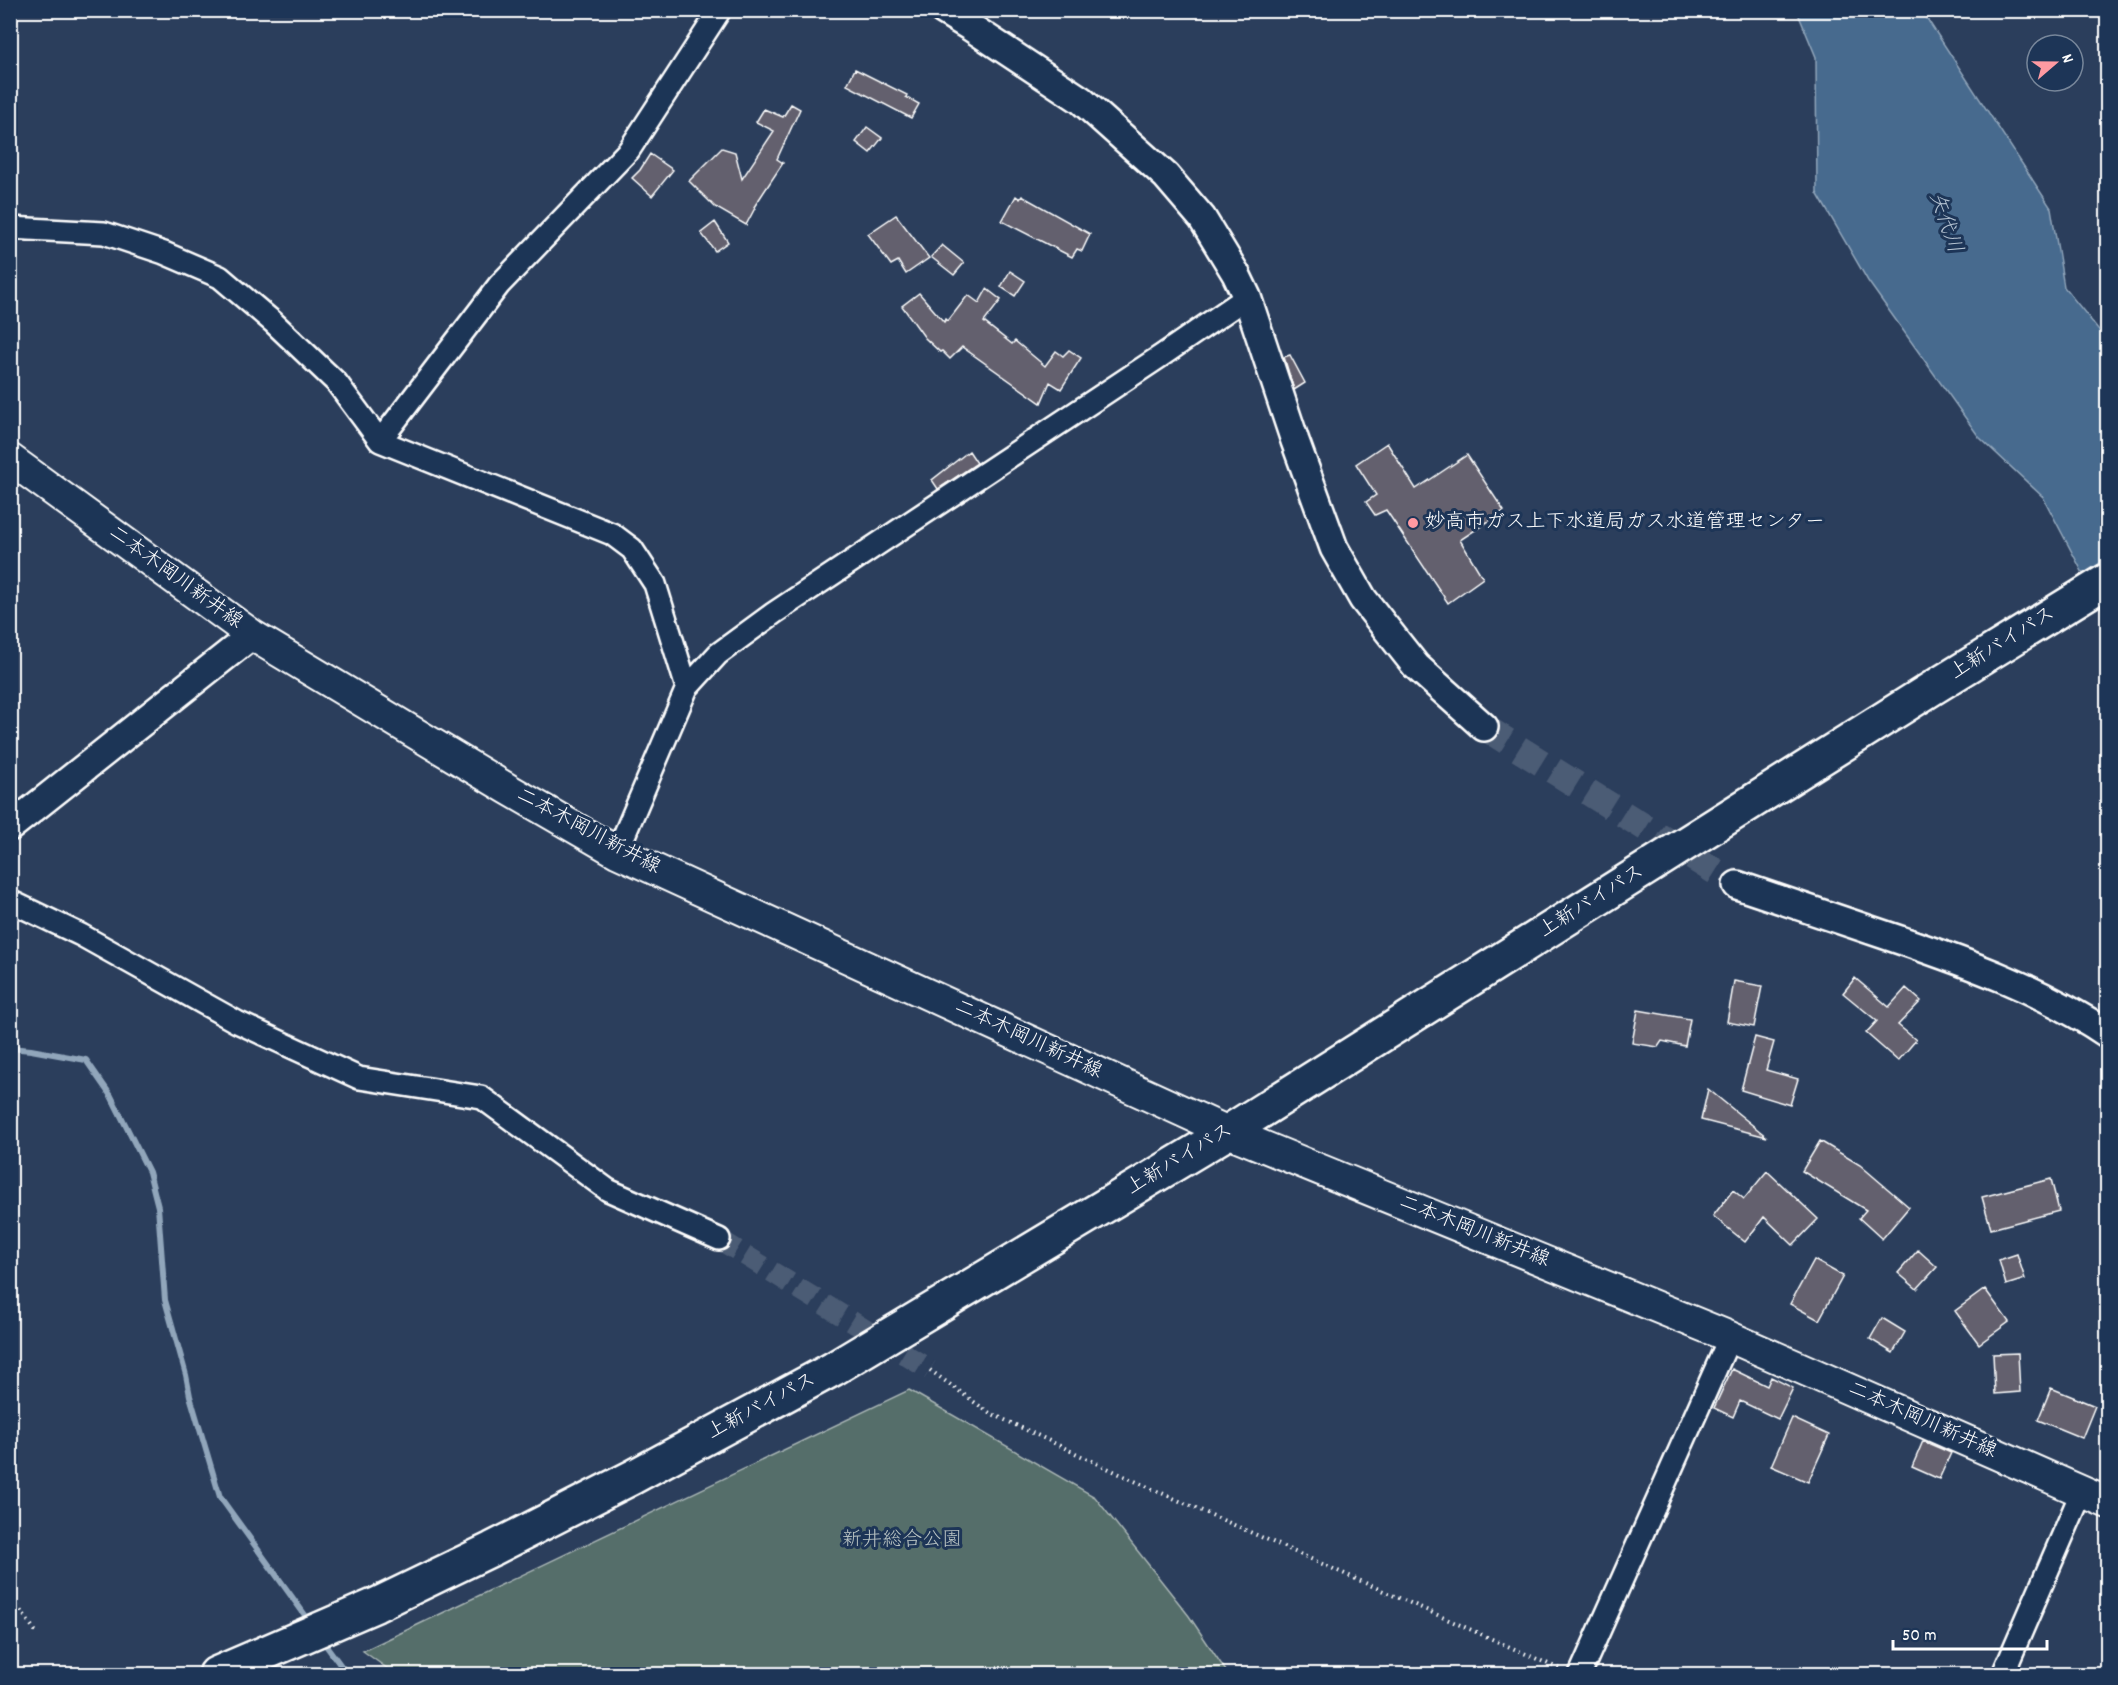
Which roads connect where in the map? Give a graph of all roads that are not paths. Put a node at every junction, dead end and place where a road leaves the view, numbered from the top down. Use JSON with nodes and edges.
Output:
{"nodes":[{"id":1,"x":720,"y":10,"type":"edge"},
{"id":2,"x":943,"y":10,"type":"edge"},
{"id":3,"x":10,"y":228,"type":"edge"},
{"id":4,"x":1247,"y":297,"type":"junction"},
{"id":5,"x":380,"y":441,"type":"junction"},
{"id":6,"x":10,"y":459,"type":"edge"},
{"id":7,"x":2108,"y":580,"type":"edge"},
{"id":8,"x":252,"y":635,"type":"junction"},
{"id":9,"x":687,"y":688,"type":"junction"},
{"id":10,"x":1484,"y":727,"type":"tunnel mouth"},
{"id":11,"x":10,"y":827,"type":"edge"},
{"id":12,"x":617,"y":852,"type":"junction"},
{"id":13,"x":1737,"y":885,"type":"tunnel mouth"},
{"id":14,"x":10,"y":901,"type":"edge"},
{"id":15,"x":2108,"y":1034,"type":"edge"},
{"id":16,"x":1228,"y":1132,"type":"junction"},
{"id":17,"x":719,"y":1239,"type":"tunnel mouth"},
{"id":18,"x":1730,"y":1337,"type":"junction"},
{"id":19,"x":2095,"y":1497,"type":"edge"},
{"id":20,"x":1571,"y":1672,"type":"edge"},
{"id":21,"x":216,"y":1674,"type":"edge"},
{"id":22,"x":2003,"y":1674,"type":"edge"}],
"edges":[{"from":1,"to":5,"type":"street"},
{"from":2,"to":4,"type":"street"},
{"from":3,"to":5,"type":"street"},
{"from":4,"to":9,"type":"street"},
{"from":4,"to":10,"type":"street"},
{"from":5,"to":9,"type":"street"},
{"from":6,"to":8,"type":"main road","name":"二本木岡川新井線"},
{"from":7,"to":16,"type":"highway","name":"上新バイパス"},
{"from":8,"to":11,"type":"street"},
{"from":8,"to":12,"type":"main road","name":"二本木岡川新井線"},
{"from":9,"to":12,"type":"street"},
{"from":12,"to":16,"type":"main road","name":"二本木岡川新井線"},
{"from":13,"to":15,"type":"street"},
{"from":14,"to":17,"type":"street"},
{"from":16,"to":18,"type":"main road","name":"二本木岡川新井線"},
{"from":16,"to":21,"type":"highway","name":"上新バイパス"},
{"from":18,"to":19,"type":"main road","name":"二本木岡川新井線"},
{"from":18,"to":20,"type":"street"},
{"from":19,"to":22,"type":"street"}]}
